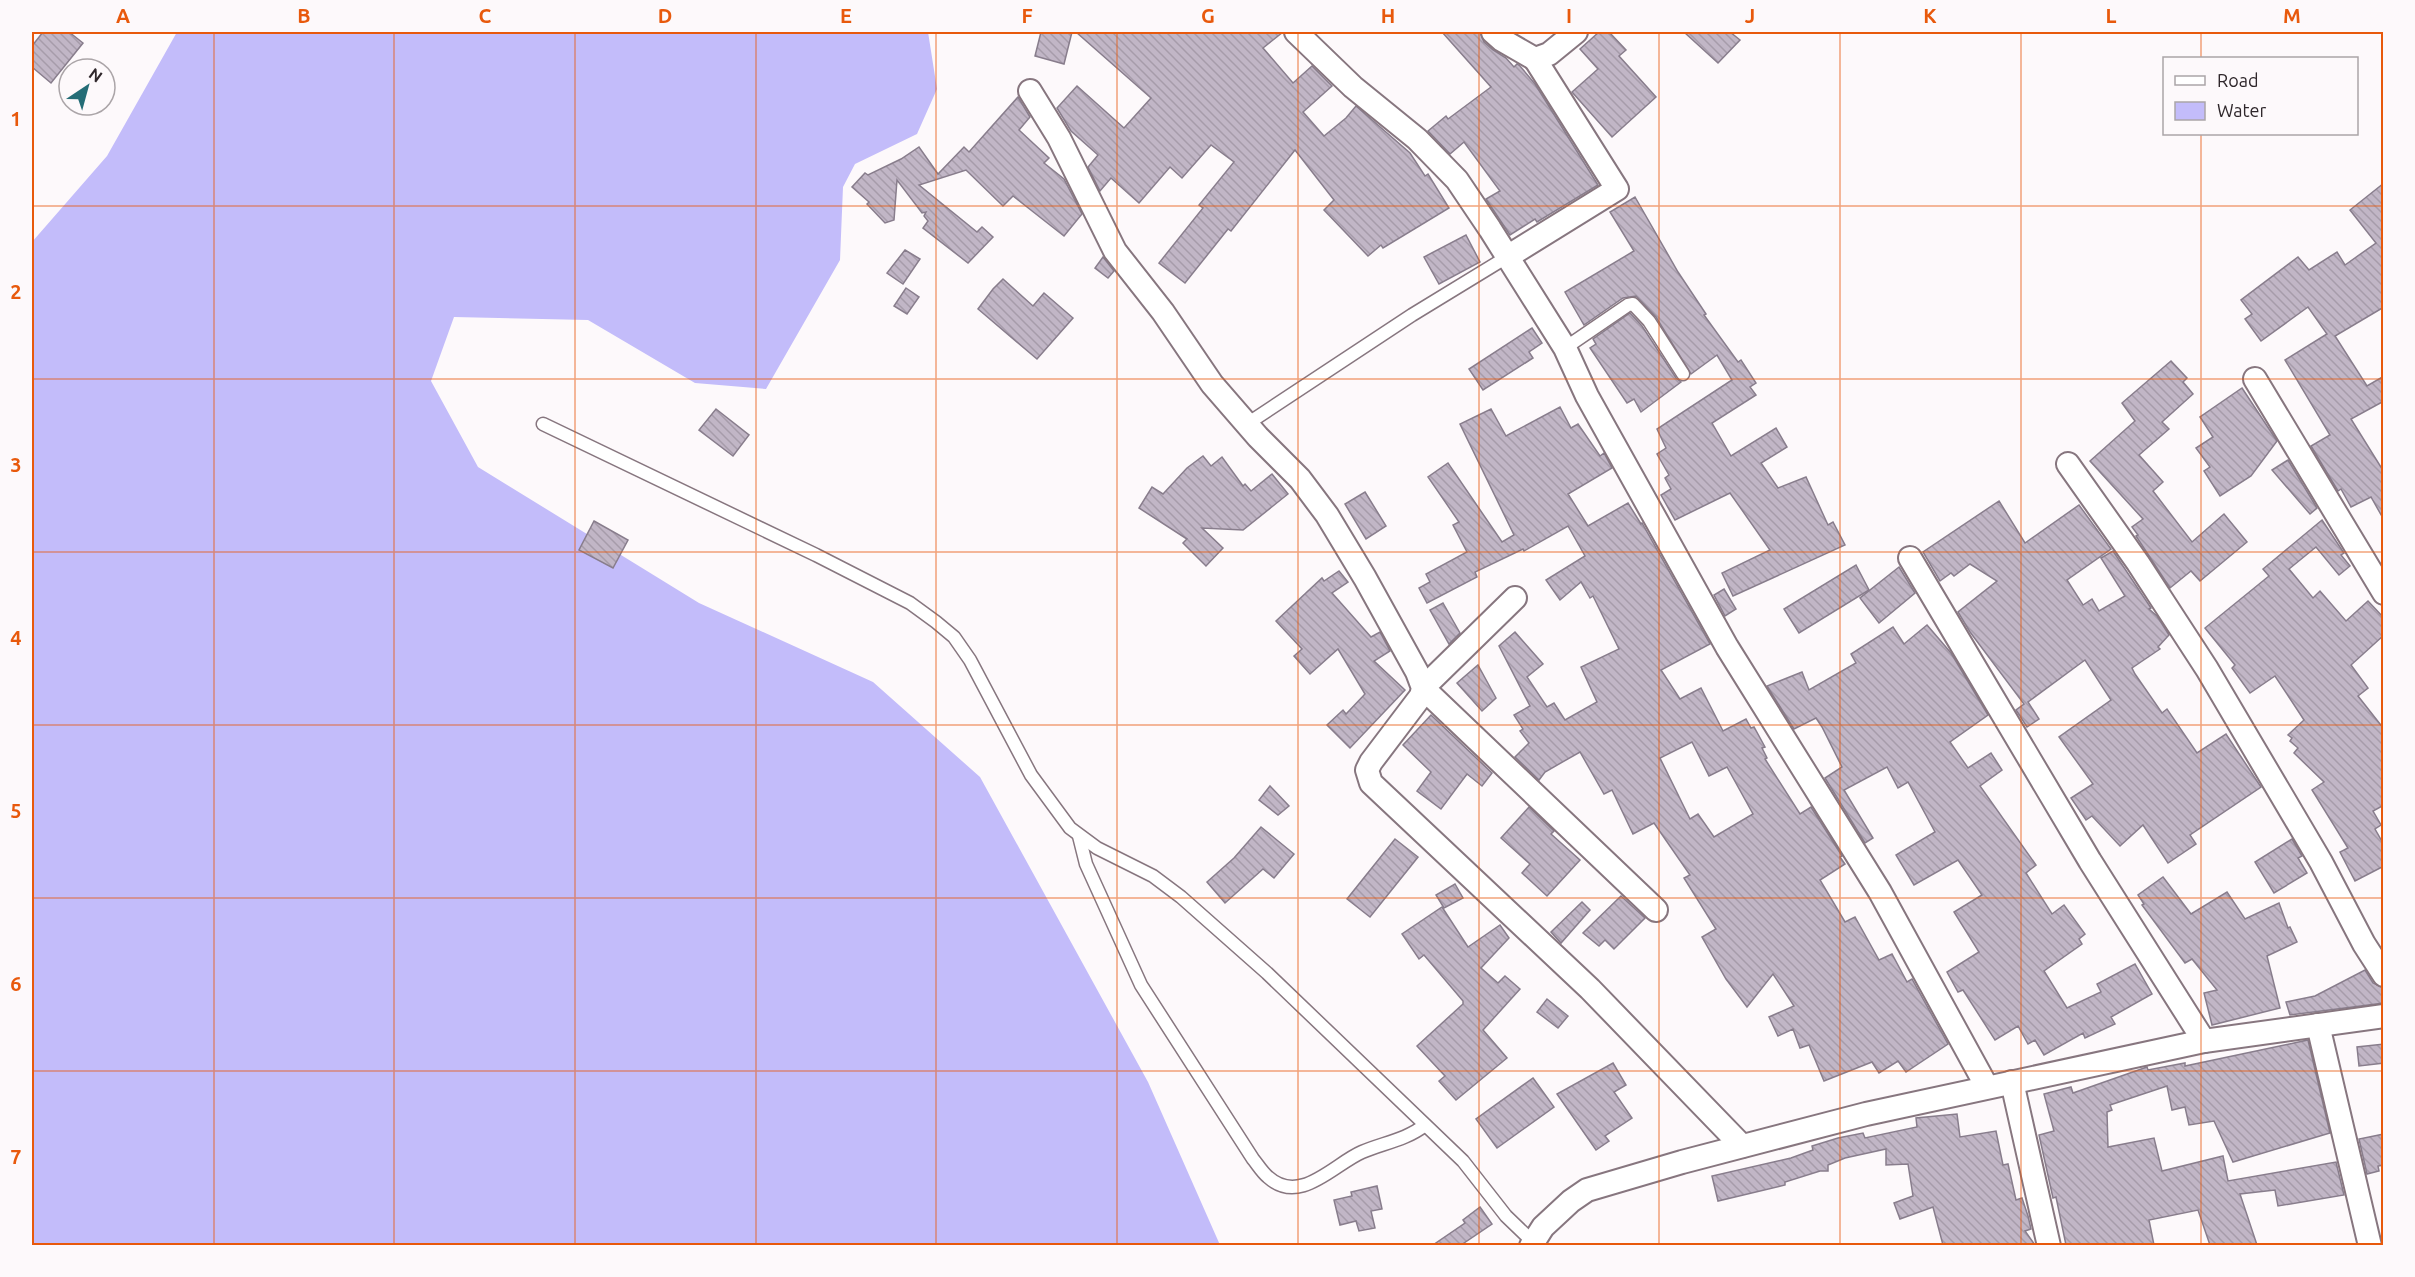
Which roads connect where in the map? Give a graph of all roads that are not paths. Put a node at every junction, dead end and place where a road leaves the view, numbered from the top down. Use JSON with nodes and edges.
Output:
{"nodes":[{"id":1,"x":1296,"y":32,"type":"edge"},
{"id":2,"x":1493,"y":32,"type":"edge"},
{"id":3,"x":1576,"y":32,"type":"edge"},
{"id":4,"x":1535,"y":59,"type":"junction"},
{"id":5,"x":1030,"y":91,"type":"dead end"},
{"id":6,"x":1507,"y":257,"type":"junction"},
{"id":7,"x":1565,"y":348,"type":"junction"},
{"id":8,"x":1683,"y":374,"type":"dead end"},
{"id":9,"x":2255,"y":379,"type":"dead end"},
{"id":10,"x":543,"y":424,"type":"dead end"},
{"id":11,"x":1247,"y":424,"type":"junction"},
{"id":12,"x":2068,"y":464,"type":"dead end"},
{"id":13,"x":1910,"y":558,"type":"dead end"},
{"id":14,"x":2384,"y":593,"type":"edge"},
{"id":15,"x":1515,"y":598,"type":"dead end"},
{"id":16,"x":1423,"y":688,"type":"junction"},
{"id":17,"x":1079,"y":836,"type":"junction"},
{"id":18,"x":1656,"y":910,"type":"dead end"},
{"id":19,"x":2384,"y":975,"type":"edge"},
{"id":20,"x":2384,"y":1016,"type":"edge"},
{"id":21,"x":2318,"y":1025,"type":"junction"},
{"id":22,"x":2204,"y":1041,"type":"junction"},
{"id":23,"x":2012,"y":1082,"type":"junction"},
{"id":24,"x":1987,"y":1087,"type":"junction"},
{"id":25,"x":1425,"y":1125,"type":"junction"},
{"id":26,"x":1742,"y":1146,"type":"junction"},
{"id":27,"x":1532,"y":1244,"type":"edge"},
{"id":28,"x":2049,"y":1245,"type":"edge"},
{"id":29,"x":2370,"y":1245,"type":"edge"}],
"edges":[{"from":1,"to":6,"type":"street"},
{"from":2,"to":4,"type":"street"},
{"from":3,"to":4,"type":"street"},
{"from":4,"to":6,"type":"street"},
{"from":5,"to":11,"type":"street"},
{"from":6,"to":7,"type":"street"},
{"from":6,"to":11,"type":"lane"},
{"from":7,"to":8,"type":"lane"},
{"from":7,"to":24,"type":"street"},
{"from":9,"to":14,"type":"street"},
{"from":10,"to":17,"type":"lane"},
{"from":11,"to":16,"type":"street"},
{"from":12,"to":19,"type":"street"},
{"from":13,"to":22,"type":"street"},
{"from":15,"to":16,"type":"street"},
{"from":16,"to":18,"type":"street"},
{"from":16,"to":26,"type":"street"},
{"from":17,"to":25,"type":"lane"},
{"from":17,"to":25,"type":"lane"},
{"from":20,"to":21,"type":"street"},
{"from":21,"to":22,"type":"street"},
{"from":21,"to":29,"type":"street"},
{"from":22,"to":23,"type":"street"},
{"from":23,"to":24,"type":"street"},
{"from":23,"to":28,"type":"street"},
{"from":24,"to":26,"type":"street"},
{"from":25,"to":27,"type":"lane"},
{"from":26,"to":27,"type":"street"}]}
